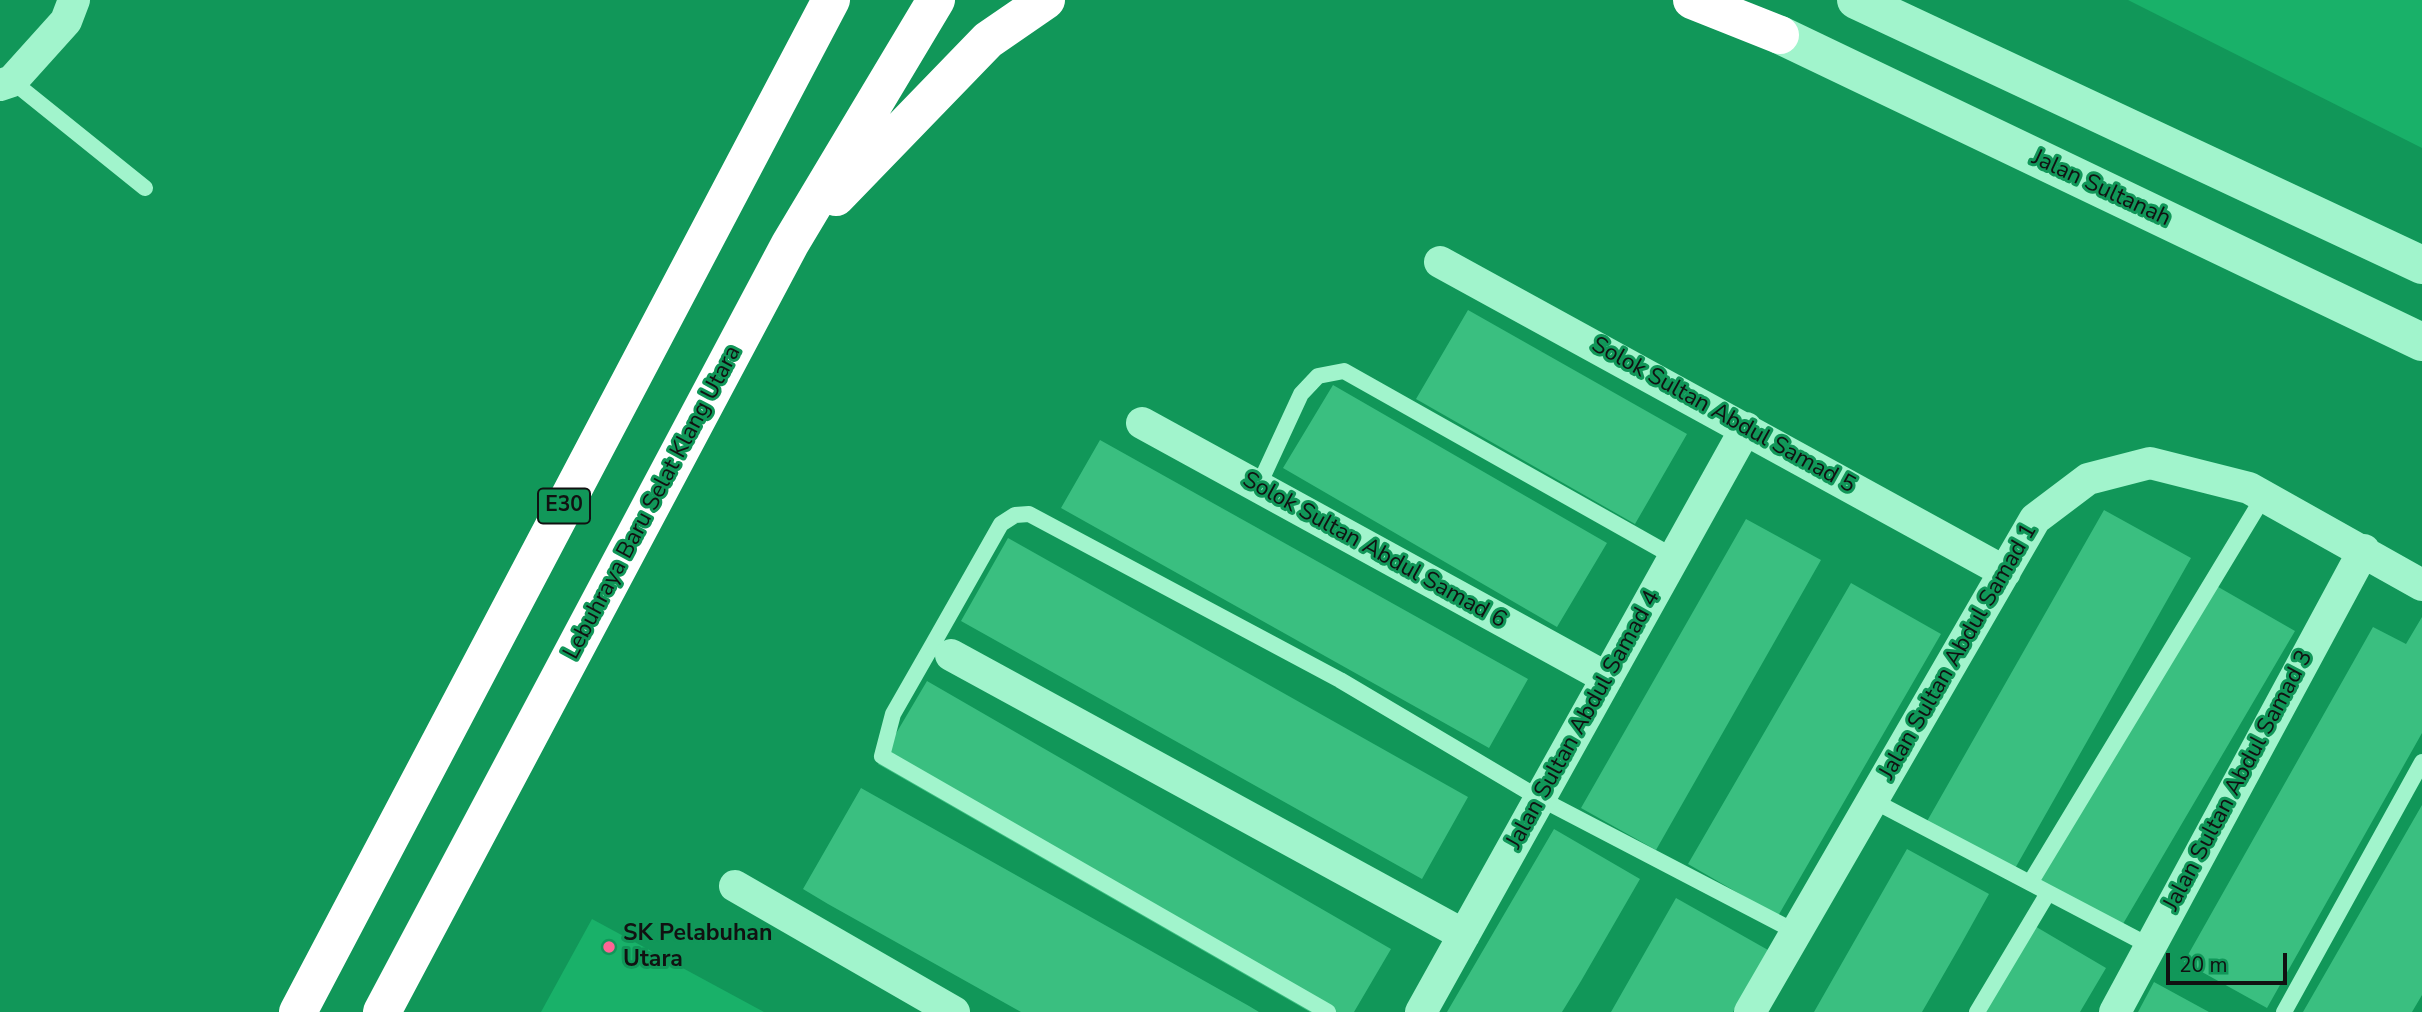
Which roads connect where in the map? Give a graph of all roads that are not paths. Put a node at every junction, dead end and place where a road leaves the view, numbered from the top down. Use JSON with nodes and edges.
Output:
{"nodes":[{"id":1,"x":74,"y":0,"type":"edge"},
{"id":2,"x":831,"y":0,"type":"edge"},
{"id":3,"x":936,"y":0,"type":"edge"},
{"id":4,"x":1046,"y":0,"type":"edge"},
{"id":5,"x":1692,"y":0,"type":"edge"},
{"id":6,"x":1856,"y":0,"type":"edge"},
{"id":7,"x":1780,"y":35,"type":"joint"},
{"id":8,"x":6,"y":83,"type":"edge"},
{"id":9,"x":145,"y":188,"type":"dead end"},
{"id":10,"x":790,"y":244,"type":"junction"},
{"id":11,"x":1440,"y":262,"type":"dead end"},
{"id":12,"x":2422,"y":265,"type":"edge"},
{"id":13,"x":2422,"y":341,"type":"edge"},
{"id":14,"x":1142,"y":424,"type":"dead end"},
{"id":15,"x":1746,"y":428,"type":"junction"},
{"id":16,"x":1258,"y":487,"type":"junction"},
{"id":17,"x":2264,"y":496,"type":"junction"},
{"id":18,"x":2364,"y":550,"type":"junction"},
{"id":19,"x":1676,"y":558,"type":"junction"},
{"id":20,"x":2005,"y":572,"type":"junction"},
{"id":21,"x":2422,"y":585,"type":"edge"},
{"id":22,"x":942,"y":649,"type":"junction"},
{"id":23,"x":1607,"y":678,"type":"junction"},
{"id":24,"x":2422,"y":762,"type":"edge"},
{"id":25,"x":1539,"y":798,"type":"junction"},
{"id":26,"x":1872,"y":800,"type":"junction"},
{"id":27,"x":2030,"y":883,"type":"junction"},
{"id":28,"x":735,"y":886,"type":"dead end"},
{"id":29,"x":2048,"y":893,"type":"junction"},
{"id":30,"x":1796,"y":932,"type":"junction"},
{"id":31,"x":1464,"y":935,"type":"junction"},
{"id":32,"x":2150,"y":946,"type":"junction"},
{"id":33,"x":298,"y":1012,"type":"edge"},
{"id":34,"x":382,"y":1012,"type":"edge"},
{"id":35,"x":954,"y":1012,"type":"edge"},
{"id":36,"x":1328,"y":1012,"type":"edge"},
{"id":37,"x":1421,"y":1012,"type":"edge"},
{"id":38,"x":1750,"y":1012,"type":"edge"},
{"id":39,"x":1977,"y":1012,"type":"edge"},
{"id":40,"x":2115,"y":1012,"type":"edge"},
{"id":41,"x":2284,"y":1012,"type":"edge"}],
"edges":[{"from":1,"to":8,"type":"street"},
{"from":2,"to":33,"type":"highway","number":"E30"},
{"from":3,"to":10,"type":"highway","name":"Lebuhraya Baru Selat Klang Utara"},
{"from":4,"to":10,"type":"highway"},
{"from":5,"to":7,"type":"highway"},
{"from":6,"to":12,"type":"street"},
{"from":7,"to":13,"type":"street","name":"Jalan Sultanah"},
{"from":8,"to":9,"type":"lane"},
{"from":10,"to":34,"type":"highway","name":"Lebuhraya Baru Selat Klang Utara"},
{"from":11,"to":15,"type":"street","name":"Solok Sultan Abdul Samad 5"},
{"from":14,"to":16,"type":"street","name":"Solok Sultan Abdul Samad 6"},
{"from":15,"to":19,"type":"street","name":"Jalan Sultan Abdul Samad 4"},
{"from":15,"to":20,"type":"street","name":"Solok Sultan Abdul Samad 5"},
{"from":16,"to":19,"type":"lane"},
{"from":16,"to":23,"type":"street","name":"Solok Sultan Abdul Samad 6"},
{"from":17,"to":18,"type":"street","name":"Jalan Sultan Abdul Samad 1"},
{"from":17,"to":20,"type":"street","name":"Jalan Sultan Abdul Samad 1"},
{"from":17,"to":27,"type":"lane"},
{"from":18,"to":21,"type":"street","name":"Jalan Sultan Abdul Samad 1"},
{"from":18,"to":32,"type":"street","name":"Jalan Sultan Abdul Samad 3"},
{"from":19,"to":23,"type":"street","name":"Jalan Sultan Abdul Samad 4"},
{"from":20,"to":26,"type":"street","name":"Jalan Sultan Abdul Samad 1"},
{"from":22,"to":25,"type":"lane"},
{"from":22,"to":31,"type":"street"},
{"from":22,"to":36,"type":"lane"},
{"from":23,"to":25,"type":"street","name":"Jalan Sultan Abdul Samad 4"},
{"from":24,"to":41,"type":"lane"},
{"from":25,"to":30,"type":"lane"},
{"from":25,"to":31,"type":"street","name":"Jalan Sultan Abdul Samad 4"},
{"from":26,"to":27,"type":"lane"},
{"from":26,"to":30,"type":"street","name":"Jalan Sultan Abdul Samad 1"},
{"from":27,"to":29,"type":"lane"},
{"from":28,"to":35,"type":"street"},
{"from":29,"to":32,"type":"lane"},
{"from":29,"to":39,"type":"lane"},
{"from":30,"to":38,"type":"street","name":"Jalan Sultan Abdul Samad 1"},
{"from":31,"to":37,"type":"street","name":"Jalan Sultan Abdul Samad 4"},
{"from":32,"to":40,"type":"street","name":"Jalan Sultan Abdul Samad 3"}]}
